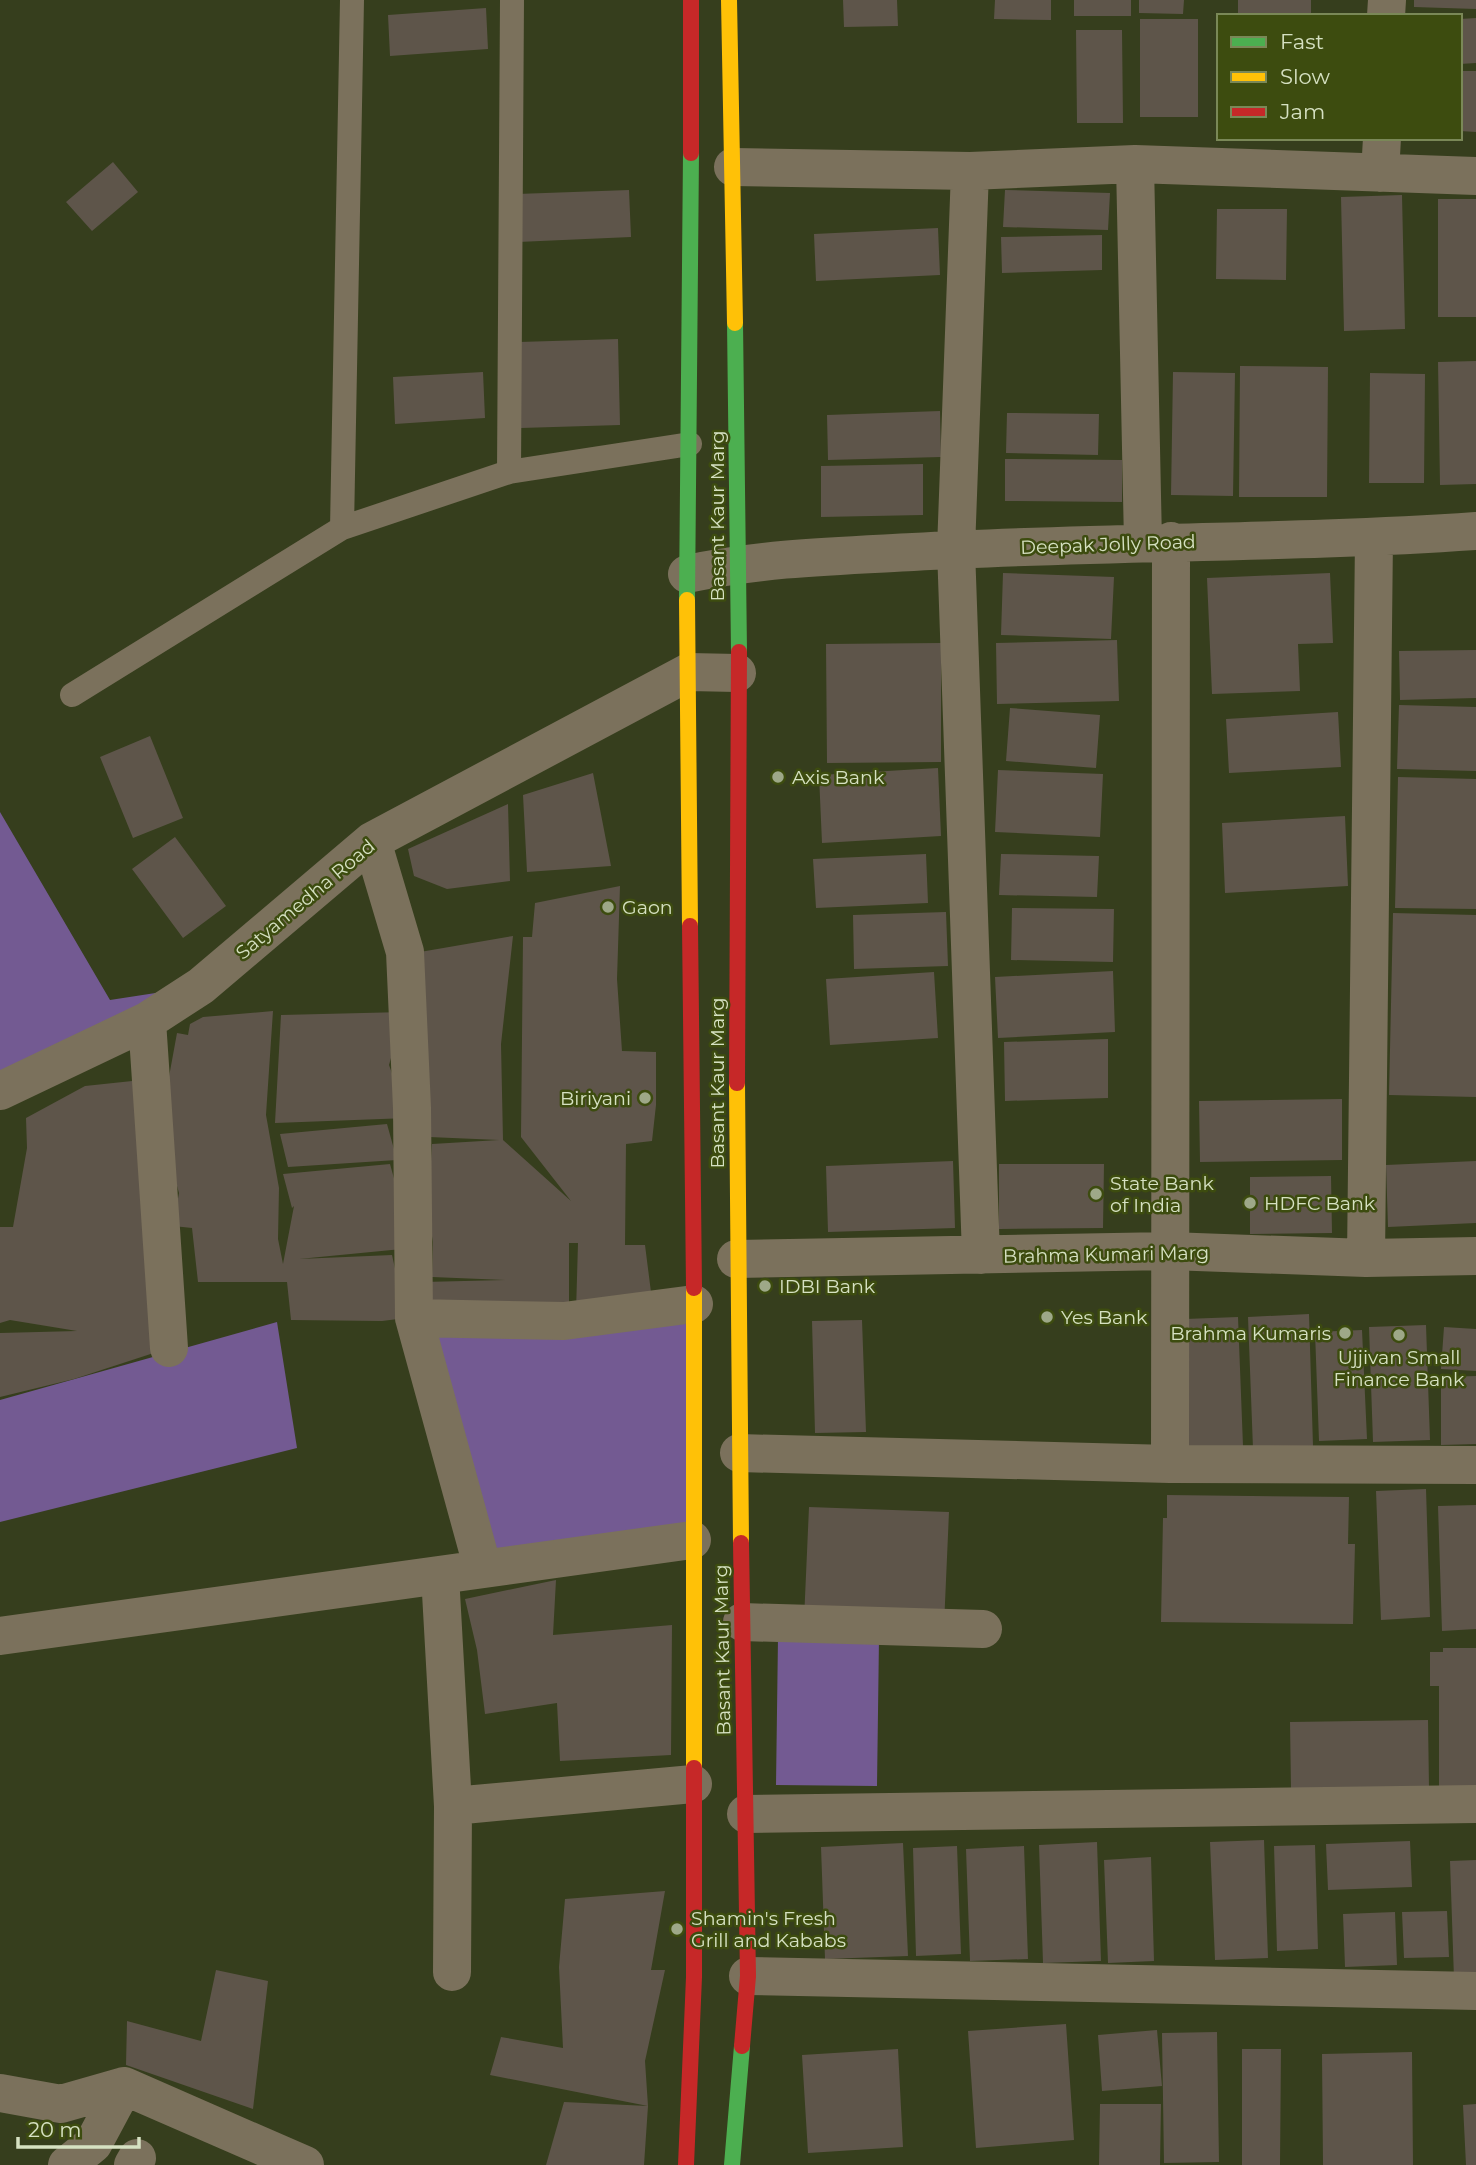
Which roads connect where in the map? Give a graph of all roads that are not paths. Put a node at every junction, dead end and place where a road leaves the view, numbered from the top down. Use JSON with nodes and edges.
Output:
{"nodes":[{"id":1,"x":352,"y":0,"type":"edge"},
{"id":2,"x":512,"y":0,"type":"edge"},
{"id":3,"x":691,"y":0,"type":"edge"},
{"id":4,"x":729,"y":0,"type":"edge"},
{"id":5,"x":1381,"y":155,"type":"edge"},
{"id":6,"x":1135,"y":164,"type":"junction"},
{"id":7,"x":733,"y":167,"type":"junction"},
{"id":8,"x":970,"y":171,"type":"junction"},
{"id":9,"x":1476,"y":176,"type":"edge"},
{"id":10,"x":690,"y":444,"type":"junction"},
{"id":11,"x":509,"y":472,"type":"junction"},
{"id":12,"x":342,"y":528,"type":"junction"},
{"id":13,"x":1476,"y":531,"type":"edge"},
{"id":14,"x":1374,"y":538,"type":"junction"},
{"id":15,"x":1157,"y":542,"type":"junction"},
{"id":16,"x":956,"y":550,"type":"junction"},
{"id":17,"x":740,"y":562,"type":"junction"},
{"id":18,"x":687,"y":574,"type":"junction"},
{"id":19,"x":689,"y":672,"type":"junction"},
{"id":20,"x":737,"y":673,"type":"junction"},
{"id":21,"x":72,"y":695,"type":"dead end"},
{"id":22,"x":372,"y":841,"type":"junction"},
{"id":23,"x":147,"y":1020,"type":"junction"},
{"id":24,"x":0,"y":1091,"type":"edge"},
{"id":25,"x":1170,"y":1251,"type":"junction"},
{"id":26,"x":981,"y":1255,"type":"junction"},
{"id":27,"x":1476,"y":1256,"type":"edge"},
{"id":28,"x":1366,"y":1258,"type":"junction"},
{"id":29,"x":736,"y":1259,"type":"junction"},
{"id":30,"x":694,"y":1304,"type":"junction"},
{"id":31,"x":414,"y":1318,"type":"junction"},
{"id":32,"x":169,"y":1348,"type":"dead end"},
{"id":33,"x":740,"y":1453,"type":"junction"},
{"id":34,"x":1170,"y":1464,"type":"junction"},
{"id":35,"x":1476,"y":1465,"type":"edge"},
{"id":36,"x":692,"y":1540,"type":"junction"},
{"id":37,"x":483,"y":1569,"type":"junction"},
{"id":38,"x":440,"y":1575,"type":"junction"},
{"id":39,"x":742,"y":1622,"type":"junction"},
{"id":40,"x":983,"y":1629,"type":"dead end"},
{"id":41,"x":0,"y":1636,"type":"edge"},
{"id":42,"x":693,"y":1784,"type":"junction"},
{"id":43,"x":1476,"y":1804,"type":"edge"},
{"id":44,"x":453,"y":1806,"type":"junction"},
{"id":45,"x":746,"y":1814,"type":"junction"},
{"id":46,"x":452,"y":1972,"type":"dead end"},
{"id":47,"x":748,"y":1976,"type":"junction"},
{"id":48,"x":1476,"y":1991,"type":"edge"},
{"id":49,"x":124,"y":2086,"type":"junction"},
{"id":50,"x":0,"y":2093,"type":"edge"},
{"id":51,"x":66,"y":2165,"type":"edge"},
{"id":52,"x":305,"y":2165,"type":"edge"},
{"id":53,"x":686,"y":2165,"type":"edge"},
{"id":54,"x":732,"y":2165,"type":"edge"}],
"edges":[{"from":1,"to":12,"type":"lane"},
{"from":2,"to":11,"type":"lane"},
{"from":3,"to":10,"type":"main road","name":"Basant Kaur Marg"},
{"from":4,"to":7,"type":"main road","name":"Basant Kaur Marg"},
{"from":5,"to":6,"type":"street"},
{"from":5,"to":9,"type":"street"},
{"from":6,"to":8,"type":"street"},
{"from":6,"to":15,"type":"street"},
{"from":7,"to":8,"type":"street"},
{"from":7,"to":17,"type":"main road","name":"Basant Kaur Marg"},
{"from":8,"to":16,"type":"street"},
{"from":10,"to":11,"type":"lane"},
{"from":10,"to":18,"type":"main road","name":"Basant Kaur Marg"},
{"from":11,"to":12,"type":"lane"},
{"from":12,"to":21,"type":"lane"},
{"from":13,"to":14,"type":"street","name":"Deepak Jolly Road"},
{"from":14,"to":15,"type":"street","name":"Deepak Jolly Road"},
{"from":14,"to":28,"type":"street"},
{"from":15,"to":16,"type":"street","name":"Deepak Jolly Road"},
{"from":15,"to":25,"type":"street"},
{"from":16,"to":17,"type":"street","name":"Deepak Jolly Road"},
{"from":16,"to":26,"type":"street"},
{"from":17,"to":18,"type":"street","name":"Deepak Jolly Road"},
{"from":17,"to":20,"type":"main road","name":"Basant Kaur Marg"},
{"from":18,"to":19,"type":"main road","name":"Basant Kaur Marg"},
{"from":19,"to":20,"type":"street"},
{"from":19,"to":22,"type":"street","name":"Satyamedha Road"},
{"from":19,"to":30,"type":"main road","name":"Basant Kaur Marg"},
{"from":20,"to":29,"type":"main road","name":"Basant Kaur Marg"},
{"from":22,"to":23,"type":"street","name":"Satyamedha Road"},
{"from":22,"to":31,"type":"street"},
{"from":23,"to":24,"type":"street","name":"Satyamedha Road"},
{"from":23,"to":32,"type":"street"},
{"from":25,"to":26,"type":"street","name":"Brahma Kumari Marg"},
{"from":25,"to":28,"type":"street","name":"Brahma Kumari Marg"},
{"from":25,"to":34,"type":"street"},
{"from":26,"to":29,"type":"street","name":"Brahma Kumari Marg"},
{"from":27,"to":28,"type":"street","name":"Brahma Kumari Marg"},
{"from":29,"to":33,"type":"main road","name":"Basant Kaur Marg"},
{"from":30,"to":31,"type":"street"},
{"from":30,"to":36,"type":"main road","name":"Basant Kaur Marg"},
{"from":31,"to":37,"type":"street"},
{"from":33,"to":34,"type":"street"},
{"from":33,"to":39,"type":"main road","name":"Basant Kaur Marg"},
{"from":34,"to":35,"type":"street"},
{"from":36,"to":37,"type":"street"},
{"from":36,"to":42,"type":"main road","name":"Basant Kaur Marg"},
{"from":37,"to":38,"type":"street"},
{"from":38,"to":41,"type":"street"},
{"from":38,"to":44,"type":"street"},
{"from":39,"to":40,"type":"street"},
{"from":39,"to":45,"type":"main road","name":"Basant Kaur Marg"},
{"from":42,"to":44,"type":"street"},
{"from":42,"to":53,"type":"main road","name":"Basant Kaur Marg"},
{"from":43,"to":45,"type":"street"},
{"from":44,"to":46,"type":"street"},
{"from":45,"to":47,"type":"main road","name":"Basant Kaur Marg"},
{"from":47,"to":48,"type":"street"},
{"from":47,"to":54,"type":"main road","name":"Basant Kaur Marg"},
{"from":49,"to":50,"type":"street"},
{"from":49,"to":51,"type":"street"},
{"from":49,"to":52,"type":"street"}]}
